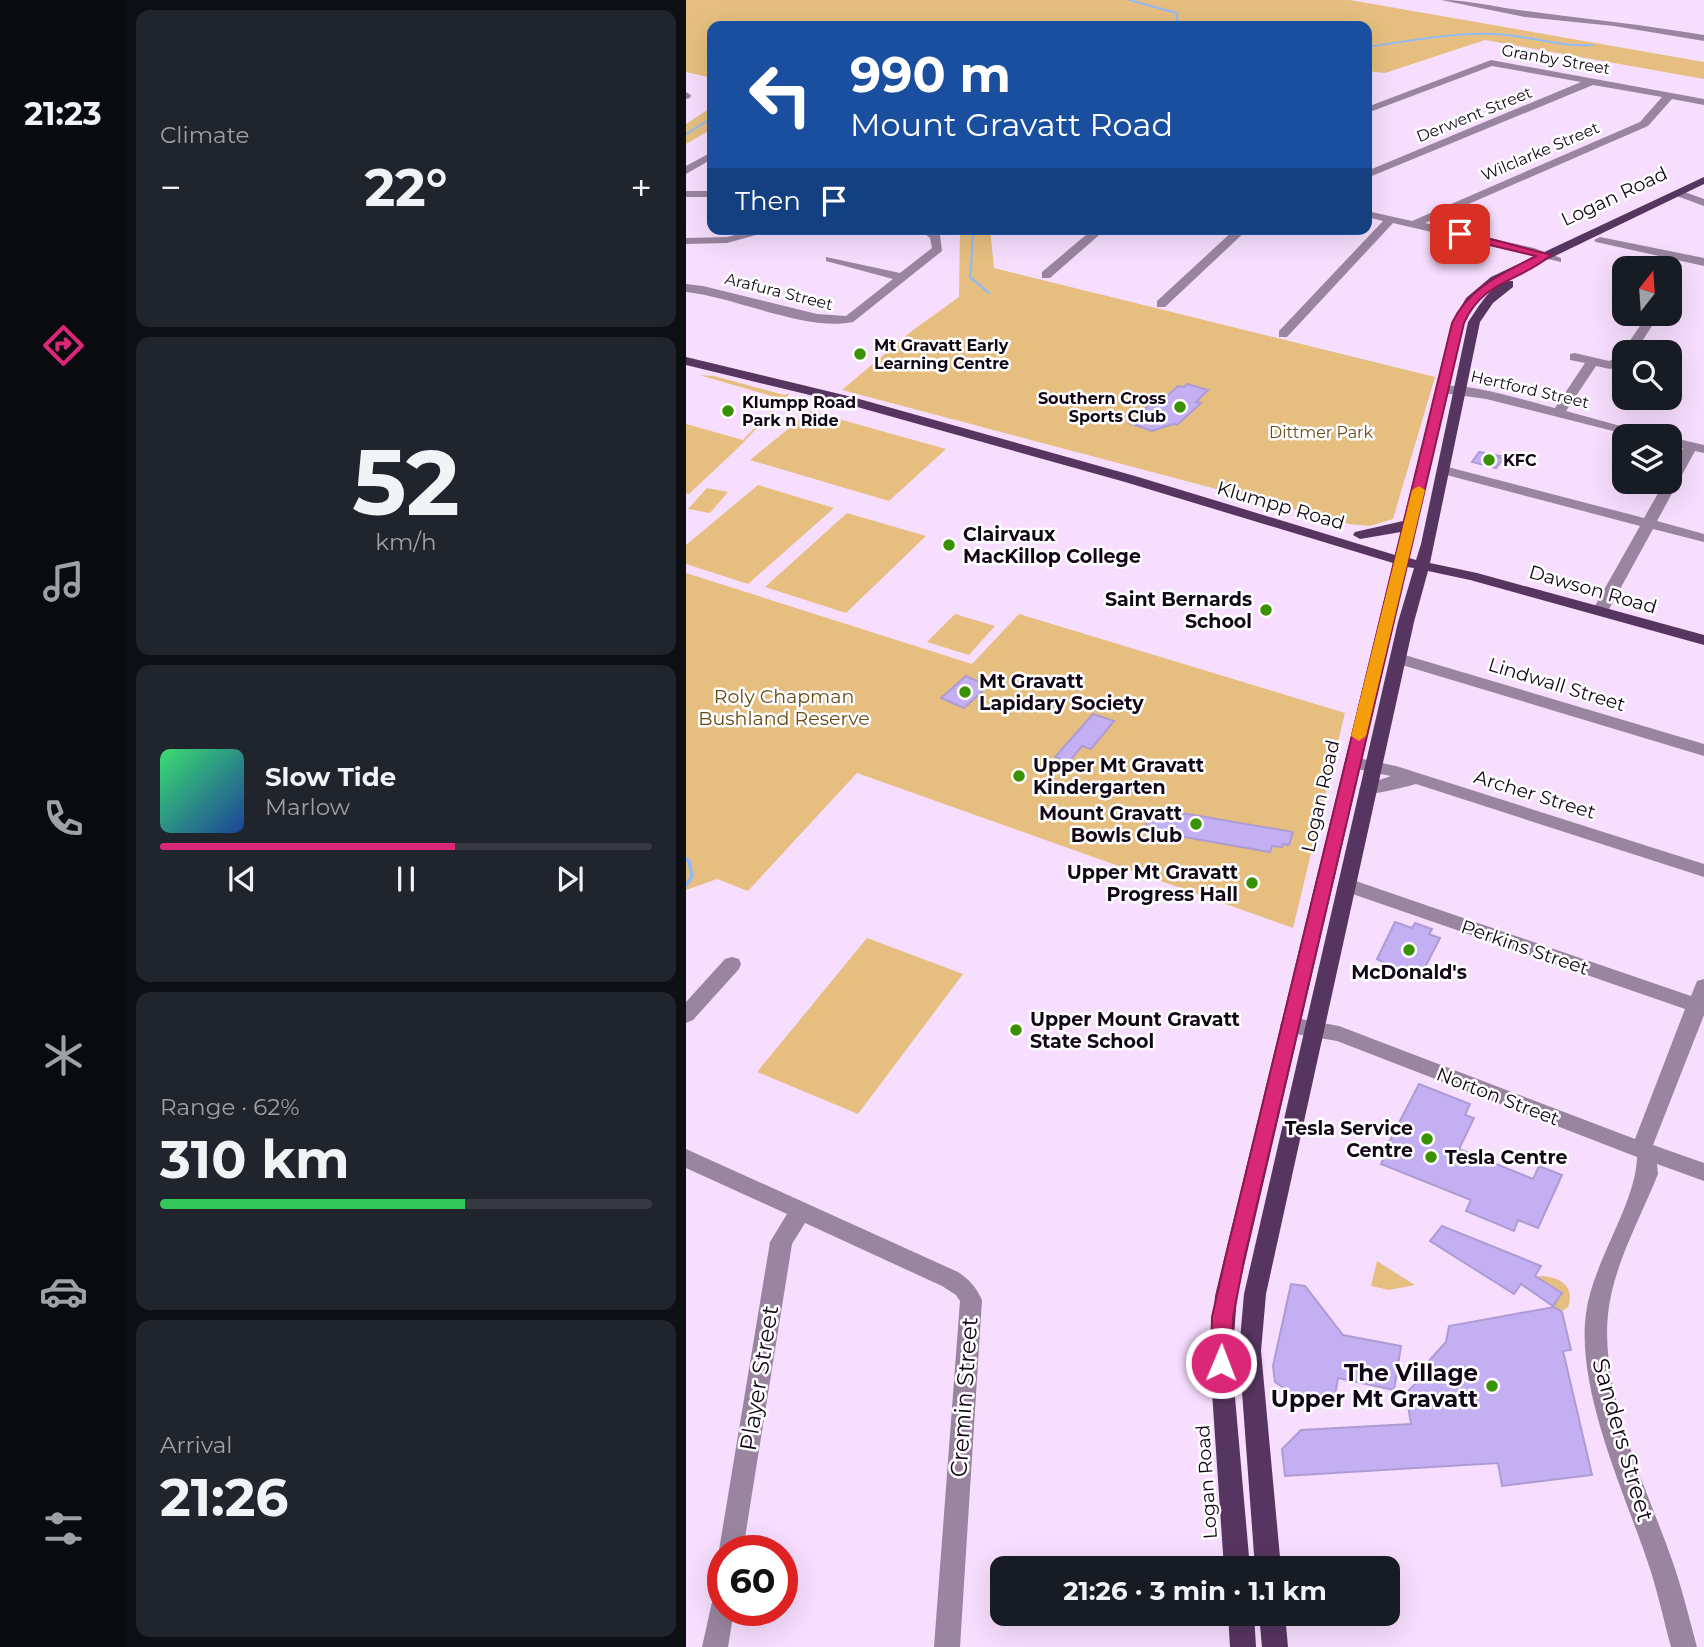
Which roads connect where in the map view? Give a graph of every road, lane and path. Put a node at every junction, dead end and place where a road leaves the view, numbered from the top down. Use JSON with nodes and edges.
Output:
{"nodes":[{"id":1,"x":1446,"y":0,"type":"edge"},
{"id":2,"x":1704,"y":38,"type":"edge"},
{"id":3,"x":1593,"y":81,"type":"junction"},
{"id":4,"x":1670,"y":95,"type":"junction"},
{"id":5,"x":1704,"y":102,"type":"edge"},
{"id":6,"x":1372,"y":108,"type":"edge"},
{"id":7,"x":707,"y":158,"type":"edge"},
{"id":8,"x":686,"y":171,"type":"edge"},
{"id":9,"x":1372,"y":173,"type":"edge"},
{"id":10,"x":1704,"y":180,"type":"edge"},
{"id":11,"x":1704,"y":190,"type":"edge"},
{"id":12,"x":686,"y":194,"type":"edge"},
{"id":13,"x":707,"y":194,"type":"edge"},
{"id":14,"x":1683,"y":195,"type":"junction"},
{"id":15,"x":1704,"y":203,"type":"edge"},
{"id":16,"x":1372,"y":215,"type":"edge"},
{"id":17,"x":1391,"y":219,"type":"junction"},
{"id":18,"x":1413,"y":224,"type":"junction"},
{"id":19,"x":747,"y":235,"type":"edge"},
{"id":20,"x":933,"y":235,"type":"edge"},
{"id":21,"x":1093,"y":235,"type":"edge"},
{"id":22,"x":1236,"y":235,"type":"edge"},
{"id":23,"x":1600,"y":240,"type":"junction"},
{"id":24,"x":686,"y":241,"type":"edge"},
{"id":25,"x":1551,"y":258,"type":"junction"},
{"id":26,"x":830,"y":259,"type":"dead end"},
{"id":27,"x":1704,"y":262,"type":"edge"},
{"id":28,"x":1046,"y":275,"type":"dead end"},
{"id":29,"x":901,"y":277,"type":"junction"},
{"id":30,"x":686,"y":288,"type":"edge"},
{"id":31,"x":1161,"y":304,"type":"dead end"},
{"id":32,"x":1646,"y":326,"type":"dead end"},
{"id":33,"x":1283,"y":334,"type":"dead end"},
{"id":34,"x":1636,"y":340,"type":"edge"},
{"id":35,"x":686,"y":352,"type":"edge"},
{"id":36,"x":1575,"y":357,"type":"dead end"},
{"id":37,"x":686,"y":361,"type":"edge"},
{"id":38,"x":1592,"y":362,"type":"junction"},
{"id":39,"x":1612,"y":365,"type":"edge"},
{"id":40,"x":1443,"y":389,"type":"junction"},
{"id":41,"x":1459,"y":391,"type":"junction"},
{"id":42,"x":847,"y":400,"type":"junction"},
{"id":43,"x":1558,"y":413,"type":"junction"},
{"id":44,"x":1612,"y":426,"type":"edge"},
{"id":45,"x":1698,"y":448,"type":"edge"},
{"id":46,"x":1444,"y":470,"type":"junction"},
{"id":47,"x":1130,"y":479,"type":"junction"},
{"id":48,"x":1648,"y":523,"type":"junction"},
{"id":49,"x":1410,"y":524,"type":"junction"},
{"id":50,"x":1360,"y":536,"type":"junction"},
{"id":51,"x":1704,"y":538,"type":"edge"},
{"id":52,"x":1403,"y":556,"type":"junction"},
{"id":53,"x":1423,"y":562,"type":"junction"},
{"id":54,"x":1600,"y":611,"type":"junction"},
{"id":55,"x":1704,"y":640,"type":"edge"},
{"id":56,"x":1398,"y":658,"type":"junction"},
{"id":57,"x":1704,"y":750,"type":"edge"},
{"id":58,"x":1353,"y":763,"type":"junction"},
{"id":59,"x":1373,"y":767,"type":"junction"},
{"id":60,"x":1421,"y":780,"type":"junction"},
{"id":61,"x":1368,"y":790,"type":"junction"},
{"id":62,"x":1704,"y":871,"type":"edge"},
{"id":63,"x":1347,"y":885,"type":"junction"},
{"id":64,"x":732,"y":964,"type":"dead end"},
{"id":65,"x":1702,"y":1000,"type":"edge"},
{"id":66,"x":686,"y":1015,"type":"edge"},
{"id":67,"x":1290,"y":1025,"type":"junction"},
{"id":68,"x":1314,"y":1029,"type":"junction"},
{"id":69,"x":1644,"y":1151,"type":"junction"},
{"id":70,"x":686,"y":1158,"type":"edge"},
{"id":71,"x":1704,"y":1172,"type":"edge"},
{"id":72,"x":801,"y":1211,"type":"junction"},
{"id":73,"x":733,"y":1535,"type":"edge"},
{"id":74,"x":1236,"y":1556,"type":"edge"},
{"id":75,"x":1267,"y":1556,"type":"edge"},
{"id":76,"x":719,"y":1626,"type":"edge"},
{"id":77,"x":1242,"y":1626,"type":"edge"},
{"id":78,"x":1273,"y":1626,"type":"edge"},
{"id":79,"x":715,"y":1647,"type":"edge"},
{"id":80,"x":947,"y":1647,"type":"edge"},
{"id":81,"x":1243,"y":1647,"type":"edge"},
{"id":82,"x":1275,"y":1647,"type":"edge"},
{"id":83,"x":1684,"y":1647,"type":"edge"}],
"edges":[{"from":1,"to":2,"type":"street"},
{"from":3,"to":4,"type":"street","name":"Granby Street"},
{"from":3,"to":6,"type":"street","name":"Granby Street"},
{"from":3,"to":9,"type":"street","name":"Derwent Street"},
{"from":4,"to":5,"type":"street","name":"Granby Street"},
{"from":4,"to":18,"type":"street","name":"Wilclarke Street"},
{"from":7,"to":8,"type":"street"},
{"from":10,"to":14,"type":"main road","name":"Logan Road"},
{"from":11,"to":14,"type":"main road","name":"Logan Road"},
{"from":12,"to":13,"type":"street"},
{"from":14,"to":15,"type":"street"},
{"from":14,"to":23,"type":"main road","name":"Logan Road"},
{"from":14,"to":25,"type":"main road","name":"Logan Road"},
{"from":16,"to":17,"type":"street"},
{"from":17,"to":18,"type":"street"},
{"from":17,"to":33,"type":"street"},
{"from":18,"to":25,"type":"street"},
{"from":19,"to":24,"type":"street"},
{"from":20,"to":29,"type":"street","name":"Arafura Street"},
{"from":21,"to":28,"type":"street"},
{"from":22,"to":31,"type":"street"},
{"from":23,"to":25,"type":"main road","name":"Logan Road"},
{"from":23,"to":27,"type":"street"},
{"from":25,"to":40,"type":"main road","name":"Logan Road"},
{"from":25,"to":41,"type":"main road","name":"Logan Road"},
{"from":26,"to":29,"type":"street"},
{"from":29,"to":30,"type":"street","name":"Arafura Street"},
{"from":32,"to":34,"type":"street"},
{"from":35,"to":42,"type":"main road","name":"Klumpp Road"},
{"from":36,"to":38,"type":"street"},
{"from":37,"to":42,"type":"main road","name":"Klumpp Road"},
{"from":38,"to":39,"type":"street"},
{"from":38,"to":43,"type":"street"},
{"from":40,"to":41,"type":"street","name":"Hertford Street"},
{"from":40,"to":49,"type":"main road","name":"Logan Road"},
{"from":41,"to":43,"type":"street","name":"Hertford Street"},
{"from":41,"to":46,"type":"main road","name":"Logan Road"},
{"from":42,"to":47,"type":"main road","name":"Klumpp Road"},
{"from":43,"to":44,"type":"street","name":"Hertford Street"},
{"from":45,"to":48,"type":"street"},
{"from":46,"to":48,"type":"street"},
{"from":46,"to":53,"type":"main road","name":"Logan Road"},
{"from":47,"to":50,"type":"main road","name":"Klumpp Road"},
{"from":47,"to":52,"type":"main road","name":"Klumpp Road"},
{"from":48,"to":51,"type":"street"},
{"from":48,"to":54,"type":"street"},
{"from":49,"to":50,"type":"main road"},
{"from":49,"to":52,"type":"main road","name":"Logan Road"},
{"from":50,"to":52,"type":"main road","name":"Klumpp Road"},
{"from":52,"to":53,"type":"main road","name":"Klumpp Road"},
{"from":52,"to":58,"type":"main road","name":"Logan Road"},
{"from":53,"to":54,"type":"main road","name":"Dawson Road"},
{"from":53,"to":56,"type":"main road","name":"Logan Road"},
{"from":54,"to":55,"type":"main road","name":"Dawson Road"},
{"from":56,"to":57,"type":"street","name":"Lindwall Street"},
{"from":56,"to":59,"type":"main road","name":"Logan Road"},
{"from":58,"to":59,"type":"street","name":"Archer Street"},
{"from":58,"to":67,"type":"main road","name":"Logan Road"},
{"from":59,"to":60,"type":"street","name":"Archer Street"},
{"from":59,"to":61,"type":"main road","name":"Logan Road"},
{"from":60,"to":61,"type":"street"},
{"from":60,"to":62,"type":"street","name":"Archer Street"},
{"from":61,"to":63,"type":"main road","name":"Logan Road"},
{"from":63,"to":65,"type":"street","name":"Perkins Street"},
{"from":63,"to":68,"type":"main road","name":"Logan Road"},
{"from":64,"to":66,"type":"street"},
{"from":65,"to":69,"type":"street","name":"Sanders Street"},
{"from":67,"to":68,"type":"street","name":"Norton Street"},
{"from":67,"to":74,"type":"main road","name":"Logan Road"},
{"from":68,"to":69,"type":"street","name":"Norton Street"},
{"from":68,"to":75,"type":"main road","name":"Logan Road"},
{"from":69,"to":71,"type":"street","name":"Norton Street"},
{"from":69,"to":83,"type":"street","name":"Sanders Street"},
{"from":70,"to":72,"type":"street","name":"Cremin Street"},
{"from":72,"to":73,"type":"street","name":"Player Street"},
{"from":72,"to":80,"type":"street","name":"Cremin Street"},
{"from":76,"to":79,"type":"street"},
{"from":77,"to":81,"type":"main road"},
{"from":78,"to":82,"type":"main road"}]}
